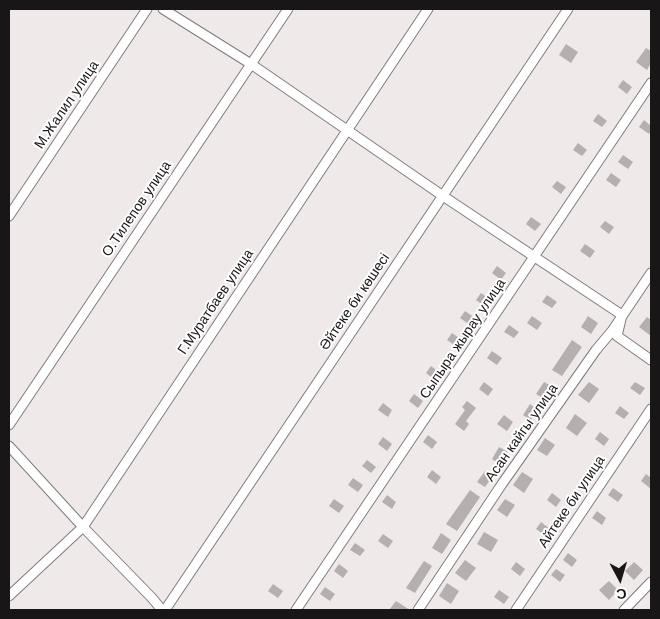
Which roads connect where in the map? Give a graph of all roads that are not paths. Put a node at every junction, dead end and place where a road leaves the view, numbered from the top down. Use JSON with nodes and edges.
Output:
{"nodes":[{"id":1,"x":148,"y":9,"type":"edge"},
{"id":2,"x":163,"y":9,"type":"edge"},
{"id":3,"x":288,"y":9,"type":"edge"},
{"id":4,"x":428,"y":9,"type":"edge"},
{"id":5,"x":568,"y":9,"type":"edge"},
{"id":6,"x":251,"y":64,"type":"junction"},
{"id":7,"x":651,"y":83,"type":"edge"},
{"id":8,"x":347,"y":129,"type":"junction"},
{"id":9,"x":444,"y":196,"type":"junction"},
{"id":10,"x":9,"y":216,"type":"edge"},
{"id":11,"x":535,"y":257,"type":"junction"},
{"id":12,"x":651,"y":273,"type":"edge"},
{"id":13,"x":622,"y":315,"type":"junction"},
{"id":14,"x":651,"y":360,"type":"edge"},
{"id":15,"x":651,"y":409,"type":"edge"},
{"id":16,"x":9,"y":425,"type":"edge"},
{"id":17,"x":9,"y":446,"type":"edge"},
{"id":18,"x":83,"y":527,"type":"junction"},
{"id":19,"x":651,"y":582,"type":"edge"},
{"id":20,"x":9,"y":596,"type":"edge"},
{"id":21,"x":163,"y":610,"type":"edge"},
{"id":22,"x":296,"y":610,"type":"edge"},
{"id":23,"x":418,"y":610,"type":"edge"},
{"id":24,"x":516,"y":610,"type":"edge"},
{"id":25,"x":624,"y":610,"type":"edge"}],
"edges":[{"from":1,"to":10,"type":"street","name":"М.Жалил улица"},
{"from":2,"to":6,"type":"street"},
{"from":3,"to":6,"type":"street","name":"О.Тилепов улица"},
{"from":4,"to":8,"type":"street","name":"Г.Муратбаев улица"},
{"from":5,"to":9,"type":"street","name":"Әйтеке би көшесі"},
{"from":6,"to":8,"type":"street"},
{"from":6,"to":16,"type":"street","name":"О.Тилепов улица"},
{"from":7,"to":11,"type":"street","name":"Сыпыра жырау улица"},
{"from":8,"to":9,"type":"street"},
{"from":8,"to":18,"type":"street","name":"Г.Муратбаев улица"},
{"from":9,"to":11,"type":"street"},
{"from":9,"to":21,"type":"street","name":"Әйтеке би көшесі"},
{"from":11,"to":13,"type":"street"},
{"from":11,"to":22,"type":"street","name":"Сыпыра жырау улица"},
{"from":12,"to":13,"type":"street","name":"Асан кайгы улица"},
{"from":13,"to":14,"type":"street"},
{"from":13,"to":23,"type":"street","name":"Асан кайгы улица"},
{"from":15,"to":24,"type":"street","name":"Айтеке би улица"},
{"from":17,"to":18,"type":"street"},
{"from":18,"to":20,"type":"street","name":"Г.Муратбаев улица"},
{"from":18,"to":21,"type":"street"},
{"from":19,"to":25,"type":"street"}]}
